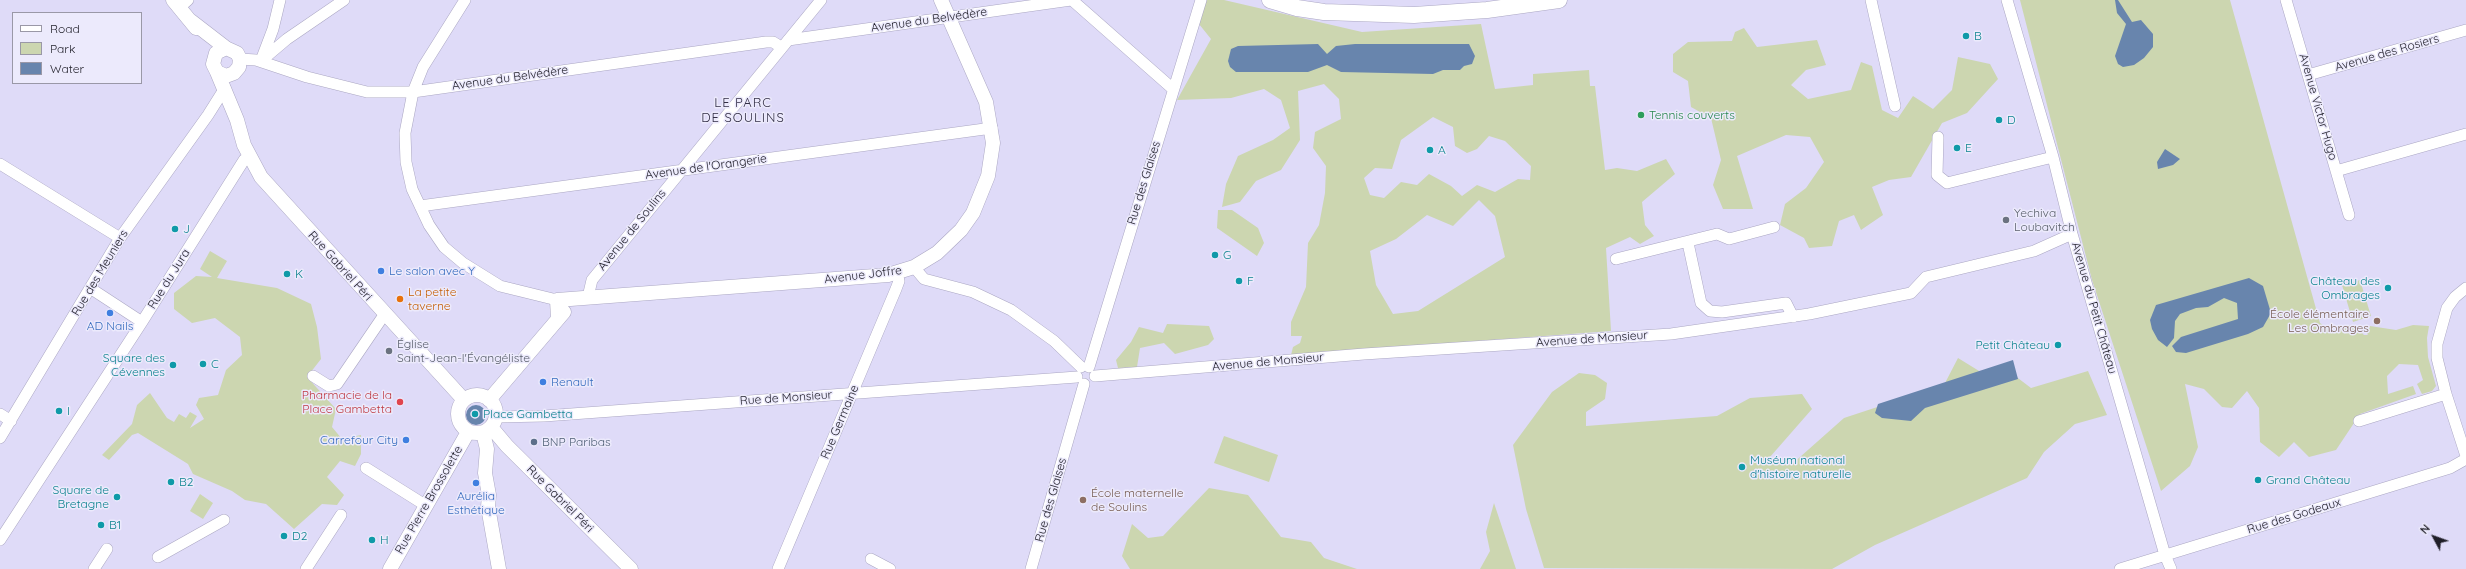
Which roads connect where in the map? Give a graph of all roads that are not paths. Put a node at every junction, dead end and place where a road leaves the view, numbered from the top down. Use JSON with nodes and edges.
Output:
{"nodes":[{"id":1,"x":280,"y":0,"type":"edge"},
{"id":2,"x":344,"y":0,"type":"edge"},
{"id":3,"x":465,"y":0,"type":"edge"},
{"id":4,"x":821,"y":0,"type":"edge"},
{"id":5,"x":941,"y":0,"type":"edge"},
{"id":6,"x":1071,"y":0,"type":"edge"},
{"id":7,"x":1201,"y":0,"type":"edge"},
{"id":8,"x":1270,"y":0,"type":"edge"},
{"id":9,"x":1310,"y":0,"type":"edge"},
{"id":10,"x":1559,"y":0,"type":"edge"},
{"id":11,"x":1870,"y":0,"type":"edge"},
{"id":12,"x":2007,"y":0,"type":"edge"},
{"id":13,"x":2286,"y":0,"type":"edge"},
{"id":14,"x":180,"y":3,"type":"edge"},
{"id":15,"x":1356,"y":12,"type":"junction"},
{"id":16,"x":949,"y":18,"type":"junction"},
{"id":17,"x":2466,"y":30,"type":"edge"},
{"id":18,"x":784,"y":43,"type":"junction"},
{"id":19,"x":221,"y":51,"type":"junction"},
{"id":20,"x":240,"y":59,"type":"junction"},
{"id":21,"x":261,"y":61,"type":"junction"},
{"id":22,"x":217,"y":72,"type":"junction"},
{"id":23,"x":234,"y":73,"type":"junction"},
{"id":24,"x":2308,"y":75,"type":"junction"},
{"id":25,"x":1173,"y":89,"type":"junction"},
{"id":26,"x":412,"y":92,"type":"junction"},
{"id":27,"x":229,"y":93,"type":"junction"},
{"id":28,"x":1895,"y":106,"type":"dead end"},
{"id":29,"x":992,"y":128,"type":"junction"},
{"id":30,"x":2466,"y":134,"type":"edge"},
{"id":31,"x":1938,"y":136,"type":"dead end"},
{"id":32,"x":2053,"y":156,"type":"junction"},
{"id":33,"x":249,"y":157,"type":"junction"},
{"id":34,"x":0,"y":164,"type":"edge"},
{"id":35,"x":679,"y":171,"type":"junction"},
{"id":36,"x":2336,"y":171,"type":"junction"},
{"id":37,"x":420,"y":206,"type":"junction"},
{"id":38,"x":2349,"y":215,"type":"dead end"},
{"id":39,"x":1774,"y":227,"type":"dead end"},
{"id":40,"x":2072,"y":234,"type":"junction"},
{"id":41,"x":120,"y":238,"type":"junction"},
{"id":42,"x":1688,"y":243,"type":"junction"},
{"id":43,"x":1616,"y":259,"type":"dead end"},
{"id":44,"x":914,"y":267,"type":"junction"},
{"id":45,"x":897,"y":273,"type":"junction"},
{"id":46,"x":90,"y":288,"type":"junction"},
{"id":47,"x":2466,"y":288,"type":"edge"},
{"id":48,"x":582,"y":299,"type":"junction"},
{"id":49,"x":557,"y":300,"type":"junction"},
{"id":50,"x":384,"y":315,"type":"junction"},
{"id":51,"x":1793,"y":317,"type":"junction"},
{"id":52,"x":558,"y":318,"type":"junction"},
{"id":53,"x":142,"y":322,"type":"junction"},
{"id":54,"x":1085,"y":374,"type":"junction"},
{"id":55,"x":313,"y":376,"type":"dead end"},
{"id":56,"x":852,"y":393,"type":"junction"},
{"id":57,"x":2446,"y":394,"type":"junction"},
{"id":58,"x":464,"y":400,"type":"junction"},
{"id":59,"x":489,"y":400,"type":"junction"},
{"id":60,"x":0,"y":414,"type":"edge"},
{"id":61,"x":11,"y":421,"type":"junction"},
{"id":62,"x":2359,"y":421,"type":"dead end"},
{"id":63,"x":490,"y":426,"type":"junction"},
{"id":64,"x":468,"y":432,"type":"junction"},
{"id":65,"x":0,"y":438,"type":"edge"},
{"id":66,"x":2466,"y":456,"type":"edge"},
{"id":67,"x":2466,"y":459,"type":"edge"},
{"id":68,"x":366,"y":468,"type":"dead end"},
{"id":69,"x":425,"y":505,"type":"junction"},
{"id":70,"x":341,"y":515,"type":"dead end"},
{"id":71,"x":224,"y":520,"type":"dead end"},
{"id":72,"x":0,"y":540,"type":"edge"},
{"id":73,"x":107,"y":549,"type":"dead end"},
{"id":74,"x":2165,"y":555,"type":"junction"},
{"id":75,"x":158,"y":557,"type":"dead end"},
{"id":76,"x":870,"y":559,"type":"dead end"},
{"id":77,"x":94,"y":569,"type":"edge"},
{"id":78,"x":306,"y":569,"type":"edge"},
{"id":79,"x":390,"y":569,"type":"edge"},
{"id":80,"x":499,"y":569,"type":"edge"},
{"id":81,"x":631,"y":569,"type":"edge"},
{"id":82,"x":778,"y":569,"type":"edge"},
{"id":83,"x":890,"y":569,"type":"edge"},
{"id":84,"x":1031,"y":569,"type":"edge"},
{"id":85,"x":2120,"y":569,"type":"edge"},
{"id":86,"x":2171,"y":569,"type":"edge"}],
"edges":[{"from":1,"to":21,"type":"street"},
{"from":2,"to":21,"type":"street"},
{"from":3,"to":26,"type":"street"},
{"from":4,"to":18,"type":"street","name":"Avenue de Soulins"},
{"from":5,"to":16,"type":"street","name":"Avenue Joffre"},
{"from":6,"to":16,"type":"street","name":"Avenue du Belvédère"},
{"from":6,"to":25,"type":"street"},
{"from":7,"to":25,"type":"street","name":"Rue des Glaises"},
{"from":8,"to":15,"type":"main road"},
{"from":9,"to":15,"type":"main road"},
{"from":10,"to":15,"type":"main road"},
{"from":11,"to":28,"type":"street"},
{"from":12,"to":32,"type":"street","name":"Avenue du Petit Château"},
{"from":13,"to":24,"type":"street","name":"Avenue Victor Hugo"},
{"from":14,"to":19,"type":"street"},
{"from":16,"to":18,"type":"street","name":"Avenue du Belvédère"},
{"from":16,"to":29,"type":"street","name":"Avenue Joffre"},
{"from":17,"to":24,"type":"street","name":"Avenue des Rosiers"},
{"from":18,"to":26,"type":"street","name":"Avenue du Belvédère"},
{"from":18,"to":35,"type":"street","name":"Avenue de Soulins"},
{"from":19,"to":20,"type":"street"},
{"from":19,"to":22,"type":"street"},
{"from":20,"to":21,"type":"street","name":"Avenue du Belvédère"},
{"from":20,"to":23,"type":"street"},
{"from":21,"to":26,"type":"street","name":"Avenue du Belvédère"},
{"from":22,"to":23,"type":"street"},
{"from":22,"to":27,"type":"street","name":"Rue Gabriel Péri"},
{"from":23,"to":27,"type":"street","name":"Rue Gabriel Péri"},
{"from":24,"to":36,"type":"street","name":"Avenue Victor Hugo"},
{"from":25,"to":54,"type":"street","name":"Rue des Glaises"},
{"from":26,"to":37,"type":"street"},
{"from":27,"to":33,"type":"street","name":"Rue Gabriel Péri"},
{"from":27,"to":41,"type":"street","name":"Rue des Meuniers"},
{"from":29,"to":35,"type":"street","name":"Avenue de l'Orangerie"},
{"from":29,"to":44,"type":"street","name":"Avenue Joffre"},
{"from":30,"to":36,"type":"street"},
{"from":31,"to":32,"type":"street"},
{"from":32,"to":40,"type":"street","name":"Avenue du Petit Château"},
{"from":33,"to":50,"type":"street","name":"Rue Gabriel Péri"},
{"from":33,"to":53,"type":"street","name":"Rue du Jura"},
{"from":34,"to":41,"type":"street"},
{"from":35,"to":37,"type":"street","name":"Avenue de l'Orangerie"},
{"from":35,"to":48,"type":"street","name":"Avenue de Soulins"},
{"from":36,"to":38,"type":"street","name":"Avenue Victor Hugo"},
{"from":37,"to":49,"type":"street"},
{"from":39,"to":42,"type":"street"},
{"from":40,"to":51,"type":"street","name":"Avenue de Monsieur"},
{"from":40,"to":74,"type":"street","name":"Avenue du Petit Château"},
{"from":41,"to":46,"type":"street","name":"Rue des Meuniers"},
{"from":42,"to":43,"type":"street"},
{"from":42,"to":51,"type":"street"},
{"from":44,"to":45,"type":"street","name":"Avenue Joffre"},
{"from":44,"to":54,"type":"street"},
{"from":45,"to":48,"type":"street","name":"Avenue Joffre"},
{"from":45,"to":56,"type":"street","name":"Rue Germaine"},
{"from":46,"to":53,"type":"street"},
{"from":46,"to":61,"type":"street","name":"Rue des Meuniers"},
{"from":47,"to":57,"type":"street"},
{"from":48,"to":49,"type":"street","name":"Avenue Joffre"},
{"from":48,"to":52,"type":"street"},
{"from":49,"to":52,"type":"street"},
{"from":50,"to":55,"type":"street"},
{"from":50,"to":58,"type":"street","name":"Rue Gabriel Péri"},
{"from":51,"to":54,"type":"street","name":"Avenue de Monsieur"},
{"from":52,"to":59,"type":"street"},
{"from":53,"to":72,"type":"street","name":"Rue du Jura"},
{"from":54,"to":56,"type":"street","name":"Rue de Monsieur"},
{"from":54,"to":84,"type":"street","name":"Rue des Glaises"},
{"from":56,"to":63,"type":"street","name":"Rue de Monsieur"},
{"from":56,"to":82,"type":"street","name":"Rue Germaine"},
{"from":57,"to":62,"type":"street"},
{"from":57,"to":66,"type":"street"},
{"from":58,"to":59,"type":"street"},
{"from":58,"to":64,"type":"street"},
{"from":59,"to":63,"type":"street"},
{"from":60,"to":61,"type":"street"},
{"from":61,"to":65,"type":"street","name":"Rue des Meuniers"},
{"from":63,"to":64,"type":"street"},
{"from":63,"to":80,"type":"street"},
{"from":63,"to":81,"type":"street","name":"Rue Gabriel Péri"},
{"from":64,"to":69,"type":"street","name":"Rue Pierre Brossolette"},
{"from":67,"to":74,"type":"street","name":"Rue des Godeaux"},
{"from":68,"to":69,"type":"street"},
{"from":69,"to":79,"type":"street","name":"Rue Pierre Brossolette"},
{"from":70,"to":78,"type":"street"},
{"from":71,"to":75,"type":"street"},
{"from":73,"to":77,"type":"street"},
{"from":74,"to":85,"type":"street","name":"Rue des Godeaux"},
{"from":74,"to":86,"type":"street","name":"Avenue du Petit Château"},
{"from":76,"to":83,"type":"street"}]}
